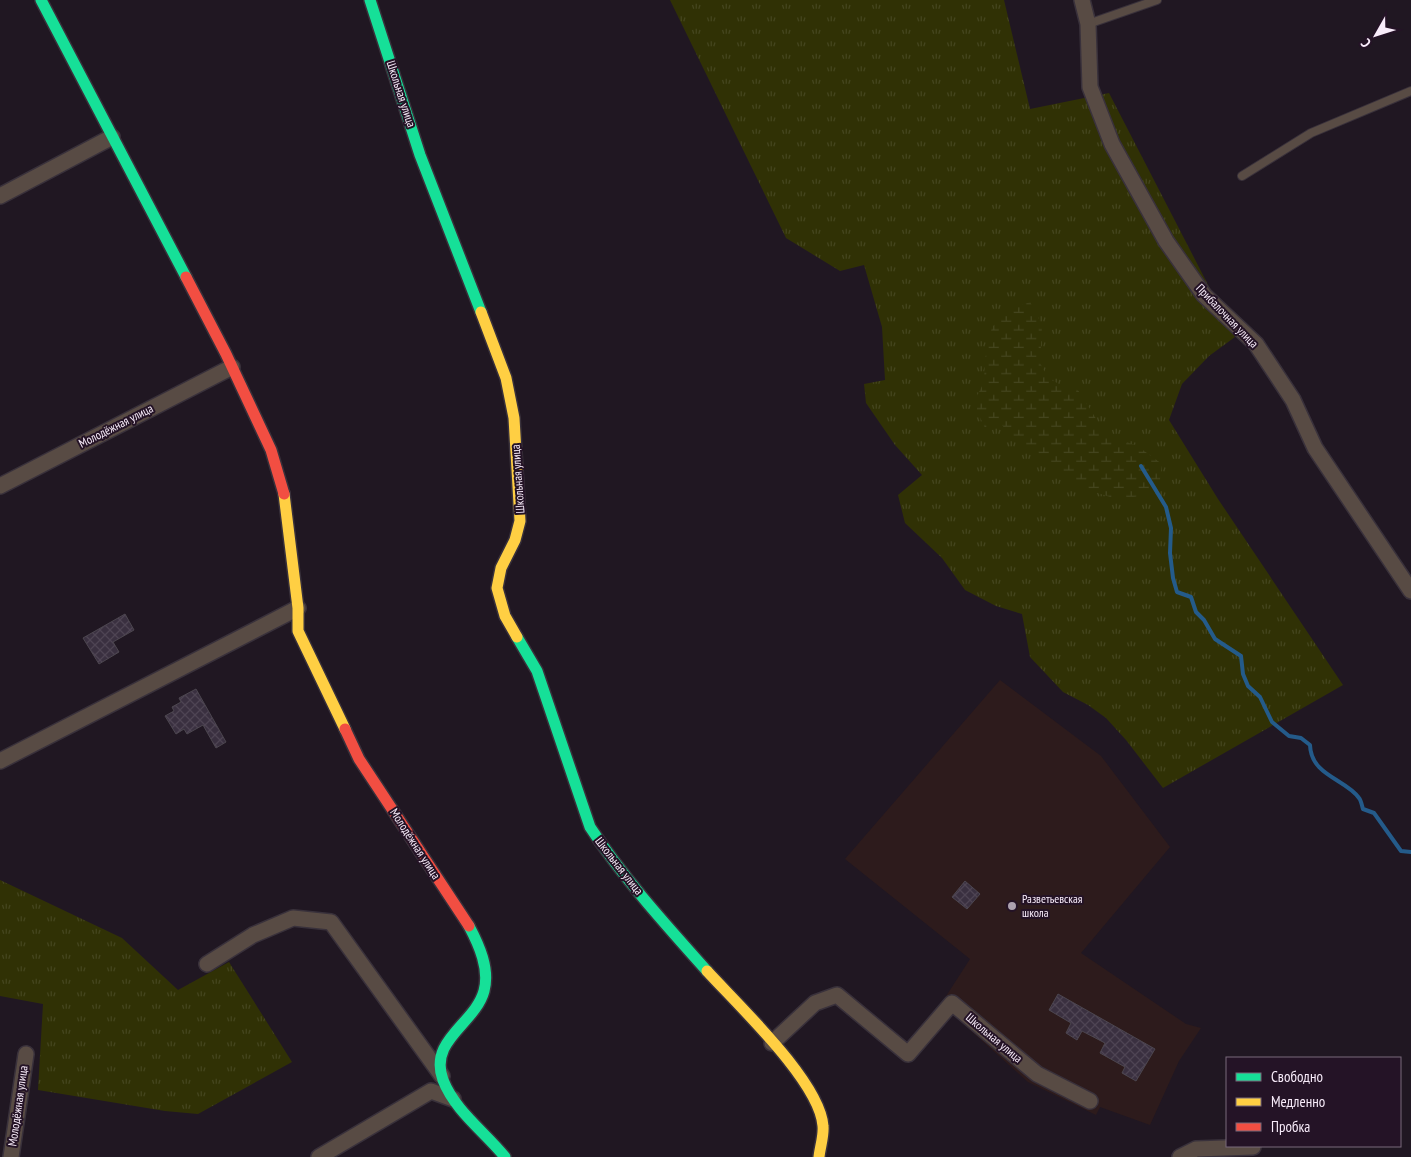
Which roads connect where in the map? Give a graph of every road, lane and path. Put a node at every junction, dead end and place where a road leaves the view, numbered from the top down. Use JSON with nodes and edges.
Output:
{"nodes":[{"id":1,"x":41,"y":0,"type":"edge"},
{"id":2,"x":370,"y":0,"type":"edge"},
{"id":3,"x":1082,"y":0,"type":"edge"},
{"id":4,"x":1157,"y":0,"type":"edge"},
{"id":5,"x":1088,"y":24,"type":"junction"},
{"id":6,"x":1411,"y":91,"type":"edge"},
{"id":7,"x":112,"y":137,"type":"junction"},
{"id":8,"x":1242,"y":176,"type":"dead end"},
{"id":9,"x":0,"y":196,"type":"edge"},
{"id":10,"x":232,"y":367,"type":"junction"},
{"id":11,"x":0,"y":486,"type":"edge"},
{"id":12,"x":1411,"y":591,"type":"edge"},
{"id":13,"x":298,"y":608,"type":"junction"},
{"id":14,"x":0,"y":760,"type":"edge"},
{"id":15,"x":206,"y":964,"type":"dead end"},
{"id":16,"x":772,"y":1043,"type":"junction"},
{"id":17,"x":26,"y":1054,"type":"dead end"},
{"id":18,"x":442,"y":1077,"type":"junction"},
{"id":19,"x":453,"y":1099,"type":"junction"},
{"id":20,"x":1090,"y":1100,"type":"dead end"},
{"id":21,"x":1253,"y":1147,"type":"edge"},
{"id":22,"x":11,"y":1157,"type":"edge"},
{"id":23,"x":319,"y":1157,"type":"edge"},
{"id":24,"x":505,"y":1157,"type":"edge"},
{"id":25,"x":819,"y":1157,"type":"edge"},
{"id":26,"x":1180,"y":1157,"type":"edge"}],
"edges":[{"from":1,"to":7,"type":"street","name":"Молодёжная улица"},
{"from":2,"to":16,"type":"street","name":"Школьная улица"},
{"from":3,"to":5,"type":"street","name":"Прибалочная улица"},
{"from":4,"to":5,"type":"lane"},
{"from":5,"to":12,"type":"street","name":"Прибалочная улица"},
{"from":6,"to":8,"type":"lane"},
{"from":7,"to":9,"type":"street"},
{"from":7,"to":10,"type":"street","name":"Молодёжная улица"},
{"from":10,"to":11,"type":"street","name":"Молодёжная улица"},
{"from":10,"to":13,"type":"street","name":"Молодёжная улица"},
{"from":13,"to":14,"type":"street"},
{"from":13,"to":18,"type":"street","name":"Молодёжная улица"},
{"from":15,"to":18,"type":"street","name":"Молодёжная улица"},
{"from":16,"to":20,"type":"street","name":"Школьная улица"},
{"from":16,"to":25,"type":"street","name":"Школьная улица"},
{"from":17,"to":22,"type":"street","name":"Молодёжная улица"},
{"from":18,"to":19,"type":"street","name":"Молодёжная улица"},
{"from":19,"to":23,"type":"street"},
{"from":19,"to":24,"type":"street","name":"Молодёжная улица"},
{"from":21,"to":26,"type":"street"}]}
